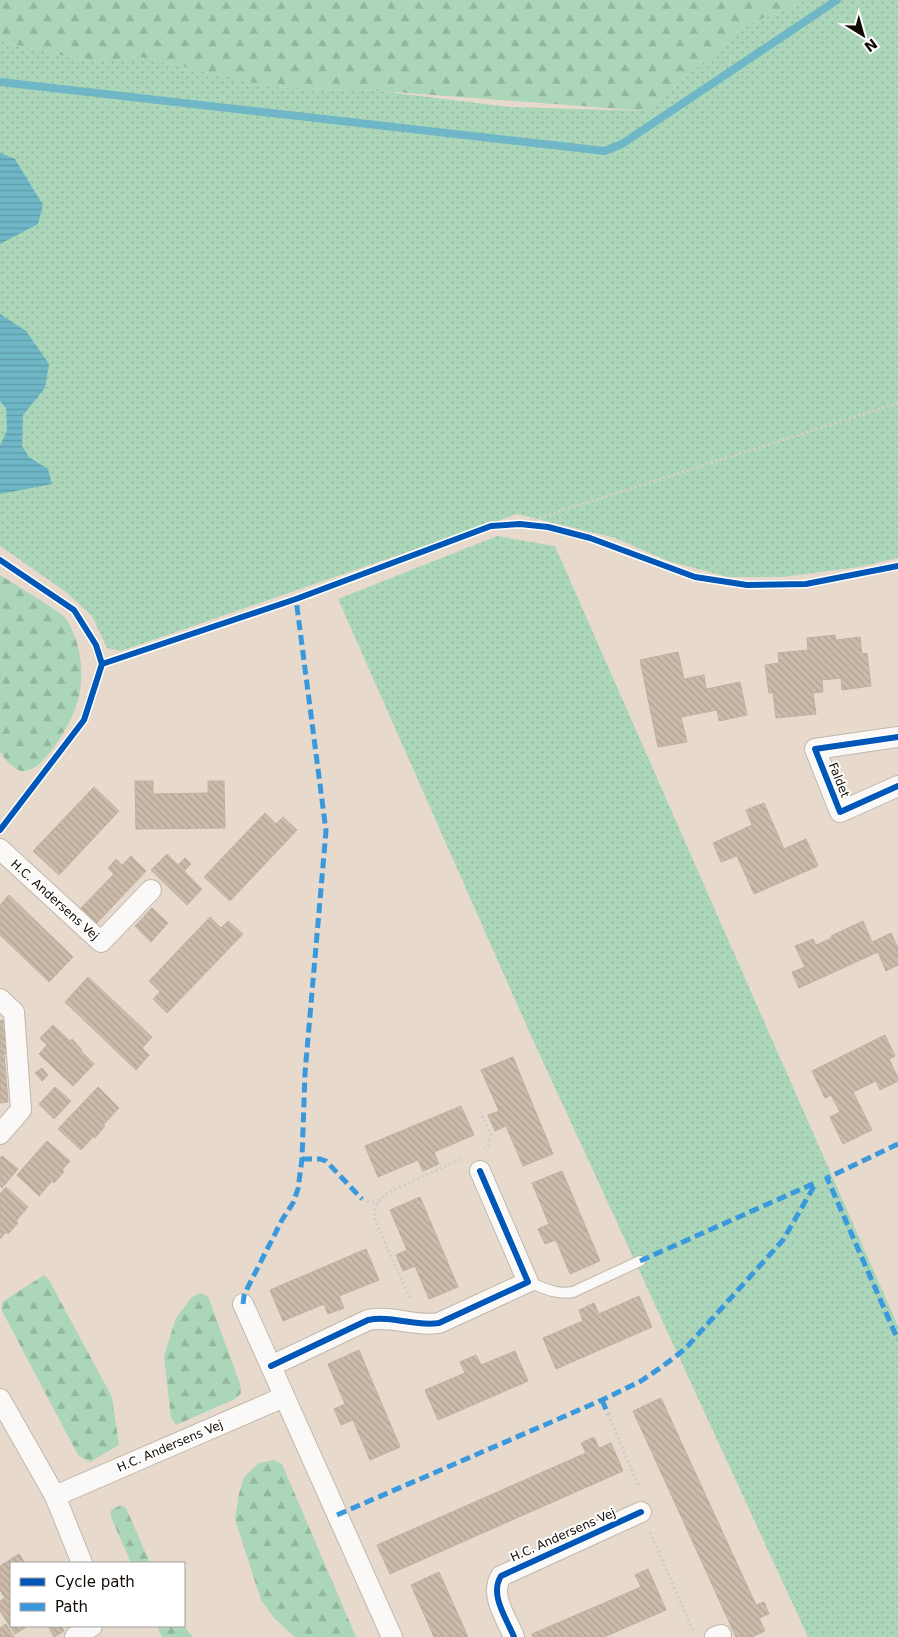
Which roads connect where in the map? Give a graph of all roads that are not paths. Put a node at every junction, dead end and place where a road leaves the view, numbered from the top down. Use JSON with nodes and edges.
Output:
{"nodes":[{"id":1,"x":898,"y":737,"type":"edge"},
{"id":2,"x":898,"y":786,"type":"edge"},
{"id":3,"x":0,"y":849,"type":"edge"},
{"id":4,"x":151,"y":890,"type":"dead end"},
{"id":5,"x":0,"y":999,"type":"edge"},
{"id":6,"x":0,"y":1134,"type":"edge"},
{"id":7,"x":480,"y":1171,"type":"dead end"},
{"id":8,"x":640,"y":1261,"type":"dead end"},
{"id":9,"x":528,"y":1282,"type":"junction"},
{"id":10,"x":243,"y":1304,"type":"dead end"},
{"id":11,"x":271,"y":1366,"type":"junction"},
{"id":12,"x":284,"y":1397,"type":"junction"},
{"id":13,"x":0,"y":1399,"type":"edge"},
{"id":14,"x":55,"y":1496,"type":"junction"},
{"id":15,"x":641,"y":1512,"type":"dead end"},
{"id":16,"x":82,"y":1562,"type":"edge"},
{"id":17,"x":90,"y":1627,"type":"edge"},
{"id":18,"x":75,"y":1637,"type":"edge"},
{"id":19,"x":392,"y":1637,"type":"edge"},
{"id":20,"x":514,"y":1637,"type":"edge"}],
"edges":[{"from":1,"to":2,"type":"street","name":"Faldet"},
{"from":3,"to":4,"type":"street","name":"H.C. Andersens Vej"},
{"from":5,"to":6,"type":"street"},
{"from":7,"to":9,"type":"street"},
{"from":8,"to":9,"type":"lane"},
{"from":9,"to":11,"type":"street"},
{"from":10,"to":11,"type":"street"},
{"from":11,"to":12,"type":"street"},
{"from":12,"to":14,"type":"street","name":"H.C. Andersens Vej"},
{"from":12,"to":19,"type":"street"},
{"from":13,"to":14,"type":"street"},
{"from":14,"to":16,"type":"street"},
{"from":15,"to":20,"type":"street","name":"H.C. Andersens Vej"},
{"from":17,"to":18,"type":"street"}]}
